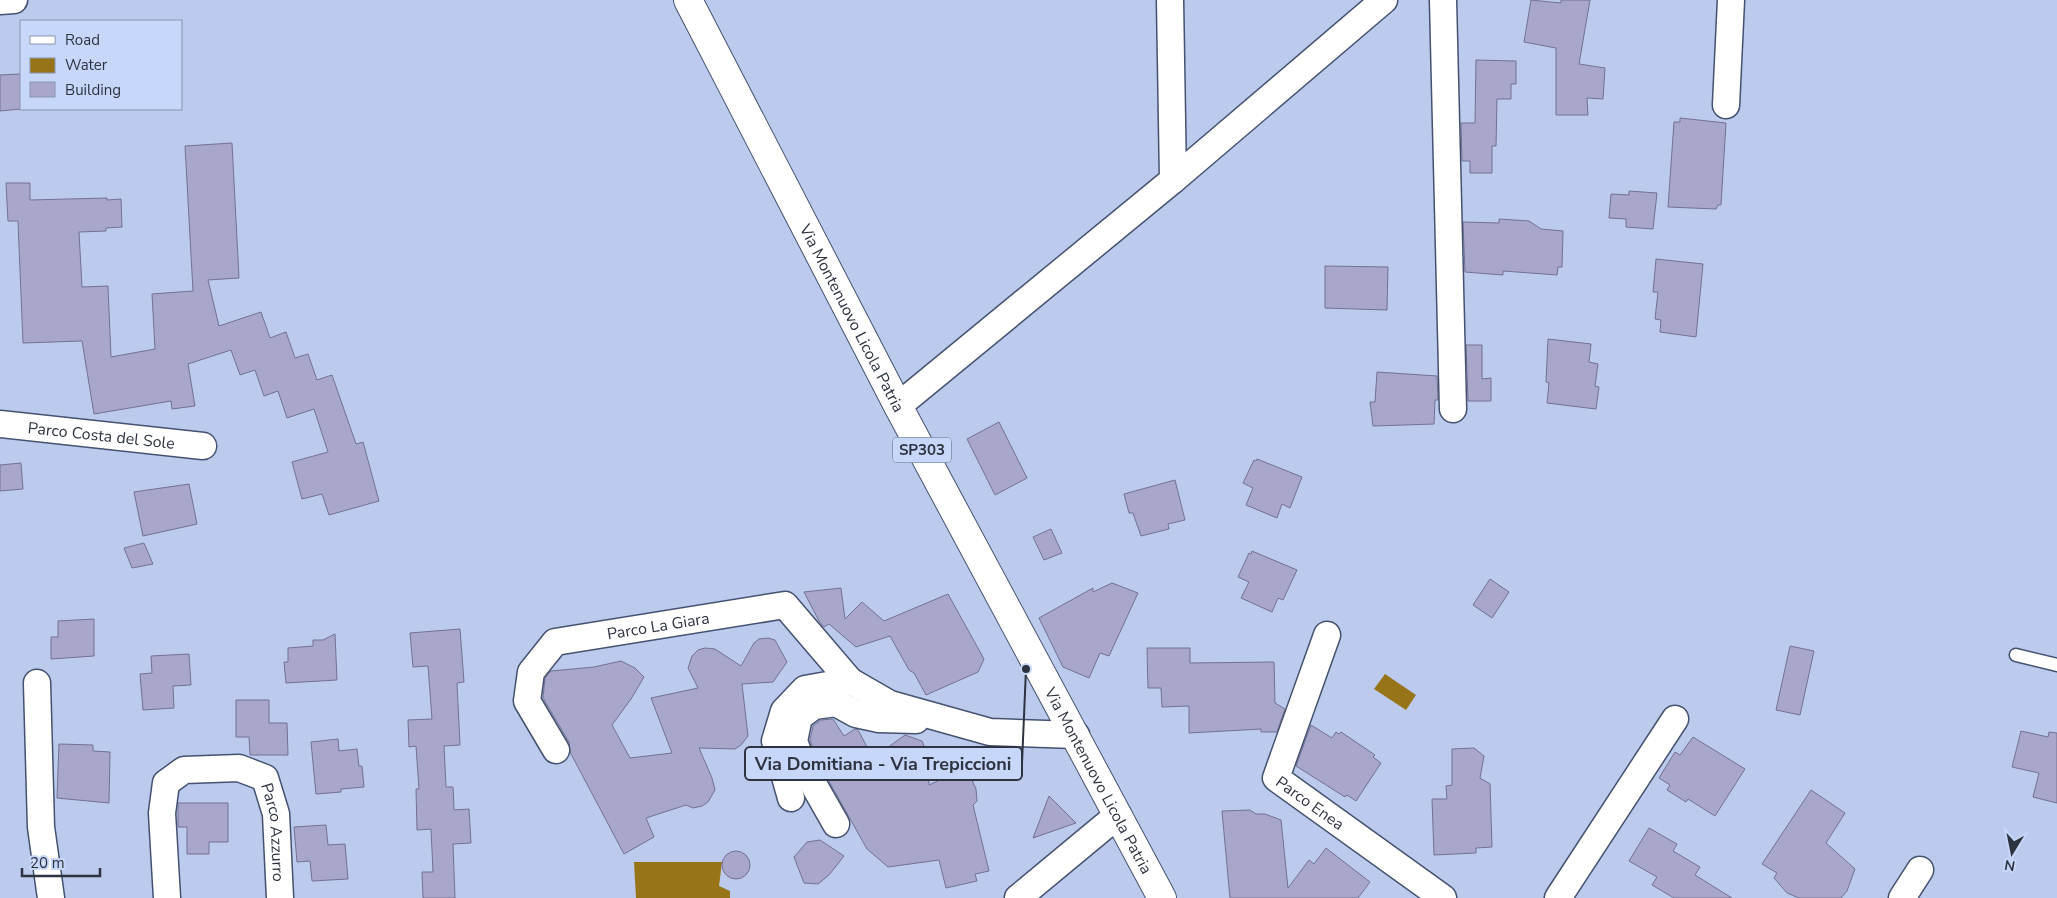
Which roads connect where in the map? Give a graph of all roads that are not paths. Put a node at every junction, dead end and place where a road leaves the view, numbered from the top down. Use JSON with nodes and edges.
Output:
{"nodes":[{"id":1,"x":14,"y":0,"type":"edge"},
{"id":2,"x":688,"y":0,"type":"edge"},
{"id":3,"x":1170,"y":0,"type":"edge"},
{"id":4,"x":1384,"y":0,"type":"edge"},
{"id":5,"x":1443,"y":0,"type":"edge"},
{"id":6,"x":1732,"y":0,"type":"edge"},
{"id":7,"x":0,"y":1,"type":"edge"},
{"id":8,"x":1726,"y":105,"type":"dead end"},
{"id":9,"x":1173,"y":180,"type":"junction"},
{"id":10,"x":898,"y":406,"type":"junction"},
{"id":11,"x":1453,"y":409,"type":"dead end"},
{"id":12,"x":0,"y":424,"type":"edge"},
{"id":13,"x":203,"y":446,"type":"dead end"},
{"id":14,"x":1327,"y":635,"type":"dead end"},
{"id":15,"x":2016,"y":655,"type":"dead end"},
{"id":16,"x":2057,"y":665,"type":"edge"},
{"id":17,"x":850,"y":681,"type":"junction"},
{"id":18,"x":37,"y":683,"type":"dead end"},
{"id":19,"x":935,"y":717,"type":"junction"},
{"id":20,"x":1675,"y":719,"type":"dead end"},
{"id":21,"x":1076,"y":735,"type":"junction"},
{"id":22,"x":556,"y":750,"type":"dead end"},
{"id":23,"x":791,"y":798,"type":"dead end"},
{"id":24,"x":1118,"y":815,"type":"junction"},
{"id":25,"x":836,"y":824,"type":"dead end"},
{"id":26,"x":1920,"y":870,"type":"dead end"},
{"id":27,"x":51,"y":898,"type":"edge"},
{"id":28,"x":167,"y":898,"type":"edge"},
{"id":29,"x":280,"y":898,"type":"edge"},
{"id":30,"x":1018,"y":898,"type":"edge"},
{"id":31,"x":1162,"y":898,"type":"edge"},
{"id":32,"x":1444,"y":898,"type":"edge"},
{"id":33,"x":1558,"y":898,"type":"edge"},
{"id":34,"x":1902,"y":898,"type":"edge"}],
"edges":[{"from":1,"to":7,"type":"street"},
{"from":2,"to":10,"type":"main road","name":"Via Montenuovo Licola Patria","number":"SP303"},
{"from":3,"to":9,"type":"street"},
{"from":4,"to":9,"type":"street"},
{"from":5,"to":11,"type":"street"},
{"from":6,"to":8,"type":"street"},
{"from":9,"to":10,"type":"street"},
{"from":10,"to":21,"type":"main road","name":"Via Montenuovo Licola Patria","number":"SP303"},
{"from":12,"to":13,"type":"street","name":"Parco Costa del Sole"},
{"from":14,"to":32,"type":"street","name":"Parco Enea"},
{"from":15,"to":16,"type":"lane"},
{"from":17,"to":19,"type":"street","name":"Parco La Giara"},
{"from":17,"to":22,"type":"street","name":"Parco La Giara"},
{"from":17,"to":23,"type":"street"},
{"from":18,"to":27,"type":"street"},
{"from":19,"to":21,"type":"street","name":"Parco La Giara"},
{"from":19,"to":25,"type":"street","name":"Parco La Giara"},
{"from":20,"to":33,"type":"street"},
{"from":21,"to":24,"type":"main road","name":"Via Montenuovo Licola Patria","number":"SP303"},
{"from":24,"to":30,"type":"street"},
{"from":24,"to":31,"type":"main road","name":"Via Montenuovo Licola Patria","number":"SP303"},
{"from":26,"to":34,"type":"street"},
{"from":28,"to":29,"type":"street","name":"Parco Azzurro"}]}
